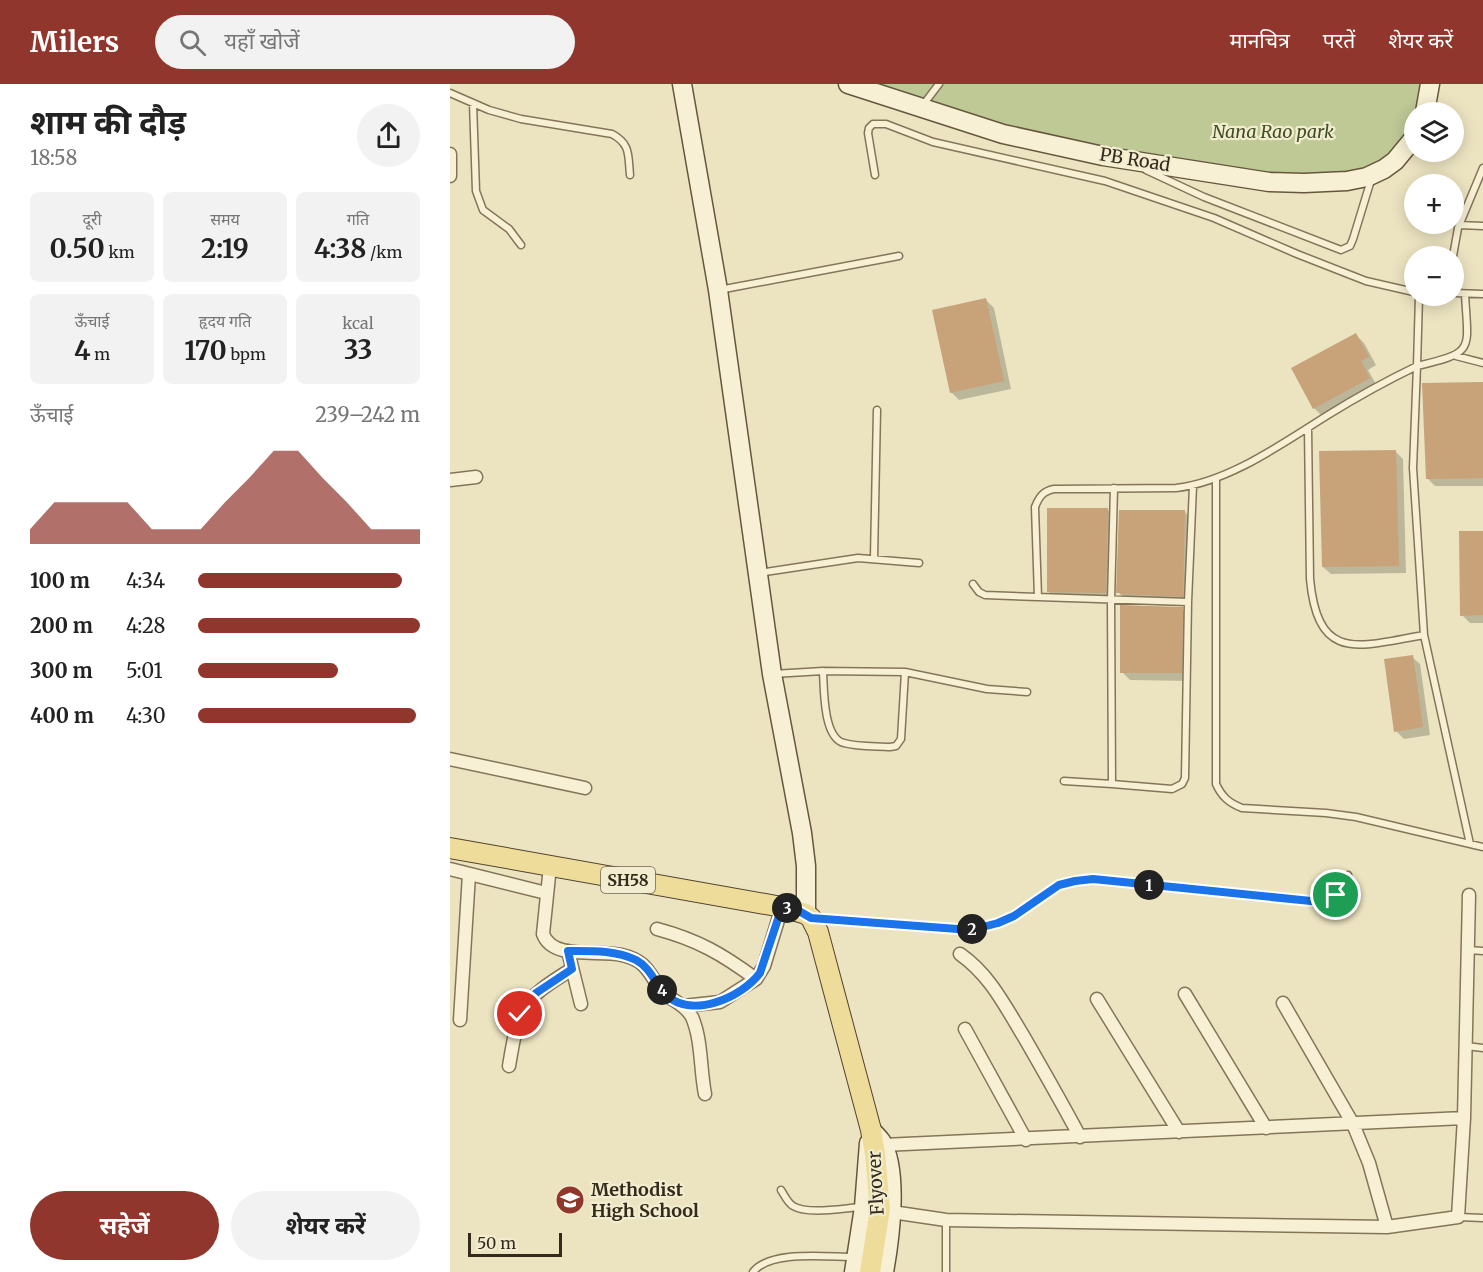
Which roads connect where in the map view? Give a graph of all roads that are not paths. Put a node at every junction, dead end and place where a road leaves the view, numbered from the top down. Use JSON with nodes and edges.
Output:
{"nodes":[{"id":1,"x":682,"y":84,"type":"edge"},
{"id":2,"x":848,"y":84,"type":"edge"},
{"id":3,"x":939,"y":84,"type":"edge"},
{"id":4,"x":1430,"y":84,"type":"edge"},
{"id":5,"x":450,"y":93,"type":"edge"},
{"id":6,"x":1427,"y":102,"type":"edge"},
{"id":7,"x":473,"y":103,"type":"junction"},
{"id":8,"x":921,"y":108,"type":"junction"},
{"id":9,"x":1404,"y":150,"type":"edge"},
{"id":10,"x":450,"y":154,"type":"edge"},
{"id":11,"x":1121,"y":158,"type":"junction"},
{"id":12,"x":1483,"y":168,"type":"edge"},
{"id":13,"x":1373,"y":174,"type":"junction"},
{"id":14,"x":630,"y":175,"type":"dead end"},
{"id":15,"x":875,"y":175,"type":"dead end"},
{"id":16,"x":450,"y":176,"type":"edge"},
{"id":17,"x":1464,"y":213,"type":"edge"},
{"id":18,"x":1464,"y":225,"type":"edge"},
{"id":19,"x":1483,"y":226,"type":"edge"},
{"id":20,"x":521,"y":245,"type":"dead end"},
{"id":21,"x":899,"y":256,"type":"dead end"},
{"id":22,"x":718,"y":290,"type":"junction"},
{"id":23,"x":1404,"y":290,"type":"edge"},
{"id":24,"x":1465,"y":294,"type":"joint"},
{"id":25,"x":1483,"y":294,"type":"edge"},
{"id":26,"x":1419,"y":306,"type":"edge"},
{"id":27,"x":1455,"y":356,"type":"junction"},
{"id":28,"x":1483,"y":363,"type":"edge"},
{"id":29,"x":1416,"y":366,"type":"junction"},
{"id":30,"x":877,"y":410,"type":"dead end"},
{"id":31,"x":1308,"y":428,"type":"junction"},
{"id":32,"x":476,"y":477,"type":"dead end"},
{"id":33,"x":1216,"y":478,"type":"junction"},
{"id":34,"x":450,"y":480,"type":"edge"},
{"id":35,"x":1192,"y":486,"type":"junction"},
{"id":36,"x":1114,"y":488,"type":"junction"},
{"id":37,"x":874,"y":558,"type":"junction"},
{"id":38,"x":920,"y":563,"type":"dead end"},
{"id":39,"x":758,"y":573,"type":"junction"},
{"id":40,"x":973,"y":584,"type":"dead end"},
{"id":41,"x":1038,"y":597,"type":"junction"},
{"id":42,"x":1111,"y":600,"type":"junction"},
{"id":43,"x":1188,"y":602,"type":"junction"},
{"id":44,"x":1424,"y":635,"type":"junction"},
{"id":45,"x":822,"y":671,"type":"junction"},
{"id":46,"x":905,"y":672,"type":"junction"},
{"id":47,"x":772,"y":674,"type":"junction"},
{"id":48,"x":1027,"y":692,"type":"dead end"},
{"id":49,"x":450,"y":759,"type":"edge"},
{"id":50,"x":1064,"y":781,"type":"dead end"},
{"id":51,"x":1112,"y":784,"type":"junction"},
{"id":52,"x":585,"y":788,"type":"dead end"},
{"id":53,"x":1470,"y":844,"type":"junction"},
{"id":54,"x":1483,"y":847,"type":"edge"},
{"id":55,"x":450,"y":848,"type":"edge"},
{"id":56,"x":550,"y":866,"type":"junction"},
{"id":57,"x":450,"y":869,"type":"edge"},
{"id":58,"x":469,"y":874,"type":"junction"},
{"id":59,"x":1348,"y":874,"type":"dead end"},
{"id":60,"x":546,"y":893,"type":"junction"},
{"id":61,"x":1468,"y":895,"type":"dead end"},
{"id":62,"x":782,"y":907,"type":"junction"},
{"id":63,"x":809,"y":916,"type":"junction"},
{"id":64,"x":657,"y":929,"type":"dead end"},
{"id":65,"x":1467,"y":950,"type":"junction"},
{"id":66,"x":568,"y":951,"type":"junction"},
{"id":67,"x":1483,"y":951,"type":"edge"},
{"id":68,"x":960,"y":954,"type":"dead end"},
{"id":69,"x":572,"y":969,"type":"junction"},
{"id":70,"x":756,"y":979,"type":"junction"},
{"id":71,"x":1185,"y":994,"type":"dead end"},
{"id":72,"x":1097,"y":999,"type":"dead end"},
{"id":73,"x":1283,"y":1003,"type":"dead end"},
{"id":74,"x":581,"y":1004,"type":"dead end"},
{"id":75,"x":683,"y":1006,"type":"junction"},
{"id":76,"x":460,"y":1020,"type":"dead end"},
{"id":77,"x":965,"y":1029,"type":"dead end"},
{"id":78,"x":1465,"y":1046,"type":"junction"},
{"id":79,"x":1483,"y":1048,"type":"edge"},
{"id":80,"x":509,"y":1066,"type":"dead end"},
{"id":81,"x":705,"y":1094,"type":"dead end"},
{"id":82,"x":1464,"y":1118,"type":"junction"},
{"id":83,"x":1353,"y":1124,"type":"junction"},
{"id":84,"x":1266,"y":1128,"type":"junction"},
{"id":85,"x":1179,"y":1132,"type":"junction"},
{"id":86,"x":1080,"y":1137,"type":"junction"},
{"id":87,"x":1026,"y":1140,"type":"junction"},
{"id":88,"x":876,"y":1143,"type":"junction"},
{"id":89,"x":782,"y":1190,"type":"dead end"},
{"id":90,"x":864,"y":1207,"type":"junction"},
{"id":91,"x":892,"y":1212,"type":"junction"},
{"id":92,"x":1458,"y":1217,"type":"junction"},
{"id":93,"x":1483,"y":1218,"type":"edge"},
{"id":94,"x":946,"y":1220,"type":"junction"},
{"id":95,"x":1387,"y":1227,"type":"junction"},
{"id":96,"x":856,"y":1264,"type":"edge"},
{"id":97,"x":753,"y":1272,"type":"edge"},
{"id":98,"x":870,"y":1272,"type":"edge"},
{"id":99,"x":884,"y":1272,"type":"edge"},
{"id":100,"x":945,"y":1272,"type":"edge"}],
"edges":[{"from":1,"to":22,"type":"street"},
{"from":2,"to":8,"type":"street","name":"PB Road"},
{"from":3,"to":8,"type":"lane"},
{"from":4,"to":6,"type":"street"},
{"from":5,"to":7,"type":"lane"},
{"from":7,"to":14,"type":"lane"},
{"from":7,"to":20,"type":"lane"},
{"from":8,"to":11,"type":"street","name":"PB Road"},
{"from":9,"to":13,"type":"street","name":"PB Road"},
{"from":10,"to":16,"type":"street"},
{"from":11,"to":13,"type":"street","name":"PB Road"},
{"from":11,"to":13,"type":"lane"},
{"from":12,"to":17,"type":"lane"},
{"from":15,"to":23,"type":"lane"},
{"from":18,"to":19,"type":"lane"},
{"from":21,"to":22,"type":"lane"},
{"from":22,"to":39,"type":"street"},
{"from":24,"to":25,"type":"lane"},
{"from":24,"to":27,"type":"lane"},
{"from":26,"to":29,"type":"lane"},
{"from":27,"to":28,"type":"lane"},
{"from":27,"to":29,"type":"lane"},
{"from":29,"to":31,"type":"lane"},
{"from":29,"to":44,"type":"lane"},
{"from":30,"to":37,"type":"lane"},
{"from":31,"to":33,"type":"lane"},
{"from":31,"to":44,"type":"lane"},
{"from":32,"to":34,"type":"street"},
{"from":33,"to":35,"type":"lane"},
{"from":33,"to":53,"type":"lane"},
{"from":35,"to":36,"type":"lane"},
{"from":35,"to":43,"type":"lane"},
{"from":36,"to":41,"type":"lane"},
{"from":36,"to":42,"type":"lane"},
{"from":37,"to":38,"type":"lane"},
{"from":37,"to":39,"type":"lane"},
{"from":39,"to":47,"type":"street"},
{"from":40,"to":41,"type":"lane"},
{"from":41,"to":42,"type":"lane"},
{"from":42,"to":43,"type":"lane"},
{"from":42,"to":51,"type":"lane"},
{"from":43,"to":51,"type":"lane"},
{"from":44,"to":53,"type":"lane"},
{"from":45,"to":46,"type":"lane"},
{"from":45,"to":46,"type":"lane"},
{"from":45,"to":47,"type":"lane"},
{"from":46,"to":48,"type":"lane"},
{"from":47,"to":63,"type":"street"},
{"from":49,"to":52,"type":"street"},
{"from":50,"to":51,"type":"lane"},
{"from":53,"to":54,"type":"lane"},
{"from":55,"to":56,"type":"main road","number":"SH58"},
{"from":56,"to":60,"type":"street"},
{"from":56,"to":62,"type":"main road","number":"SH58"},
{"from":57,"to":58,"type":"street"},
{"from":58,"to":60,"type":"street"},
{"from":58,"to":76,"type":"street"},
{"from":59,"to":63,"type":"lane"},
{"from":60,"to":66,"type":"street"},
{"from":61,"to":65,"type":"street"},
{"from":62,"to":63,"type":"main road","number":"SH58"},
{"from":62,"to":70,"type":"street"},
{"from":63,"to":88,"type":"main road","name":"Flyover"},
{"from":64,"to":70,"type":"street"},
{"from":65,"to":67,"type":"lane"},
{"from":65,"to":78,"type":"street"},
{"from":66,"to":69,"type":"street"},
{"from":66,"to":75,"type":"street"},
{"from":68,"to":86,"type":"street"},
{"from":69,"to":74,"type":"street"},
{"from":69,"to":80,"type":"street"},
{"from":70,"to":75,"type":"street"},
{"from":71,"to":84,"type":"street"},
{"from":72,"to":85,"type":"street"},
{"from":73,"to":83,"type":"street"},
{"from":75,"to":81,"type":"street"},
{"from":77,"to":87,"type":"street"},
{"from":78,"to":79,"type":"lane"},
{"from":78,"to":82,"type":"street"},
{"from":82,"to":83,"type":"street"},
{"from":82,"to":92,"type":"street"},
{"from":83,"to":84,"type":"street"},
{"from":83,"to":95,"type":"street"},
{"from":84,"to":85,"type":"street"},
{"from":85,"to":86,"type":"street"},
{"from":86,"to":87,"type":"street"},
{"from":87,"to":88,"type":"street"},
{"from":88,"to":90,"type":"street"},
{"from":88,"to":91,"type":"street"},
{"from":88,"to":98,"type":"main road","name":"Flyover"},
{"from":89,"to":90,"type":"lane"},
{"from":90,"to":96,"type":"street"},
{"from":91,"to":94,"type":"street"},
{"from":91,"to":99,"type":"street"},
{"from":92,"to":93,"type":"lane"},
{"from":92,"to":95,"type":"street"},
{"from":94,"to":95,"type":"street"},
{"from":94,"to":100,"type":"lane"},
{"from":96,"to":97,"type":"lane"}]}
